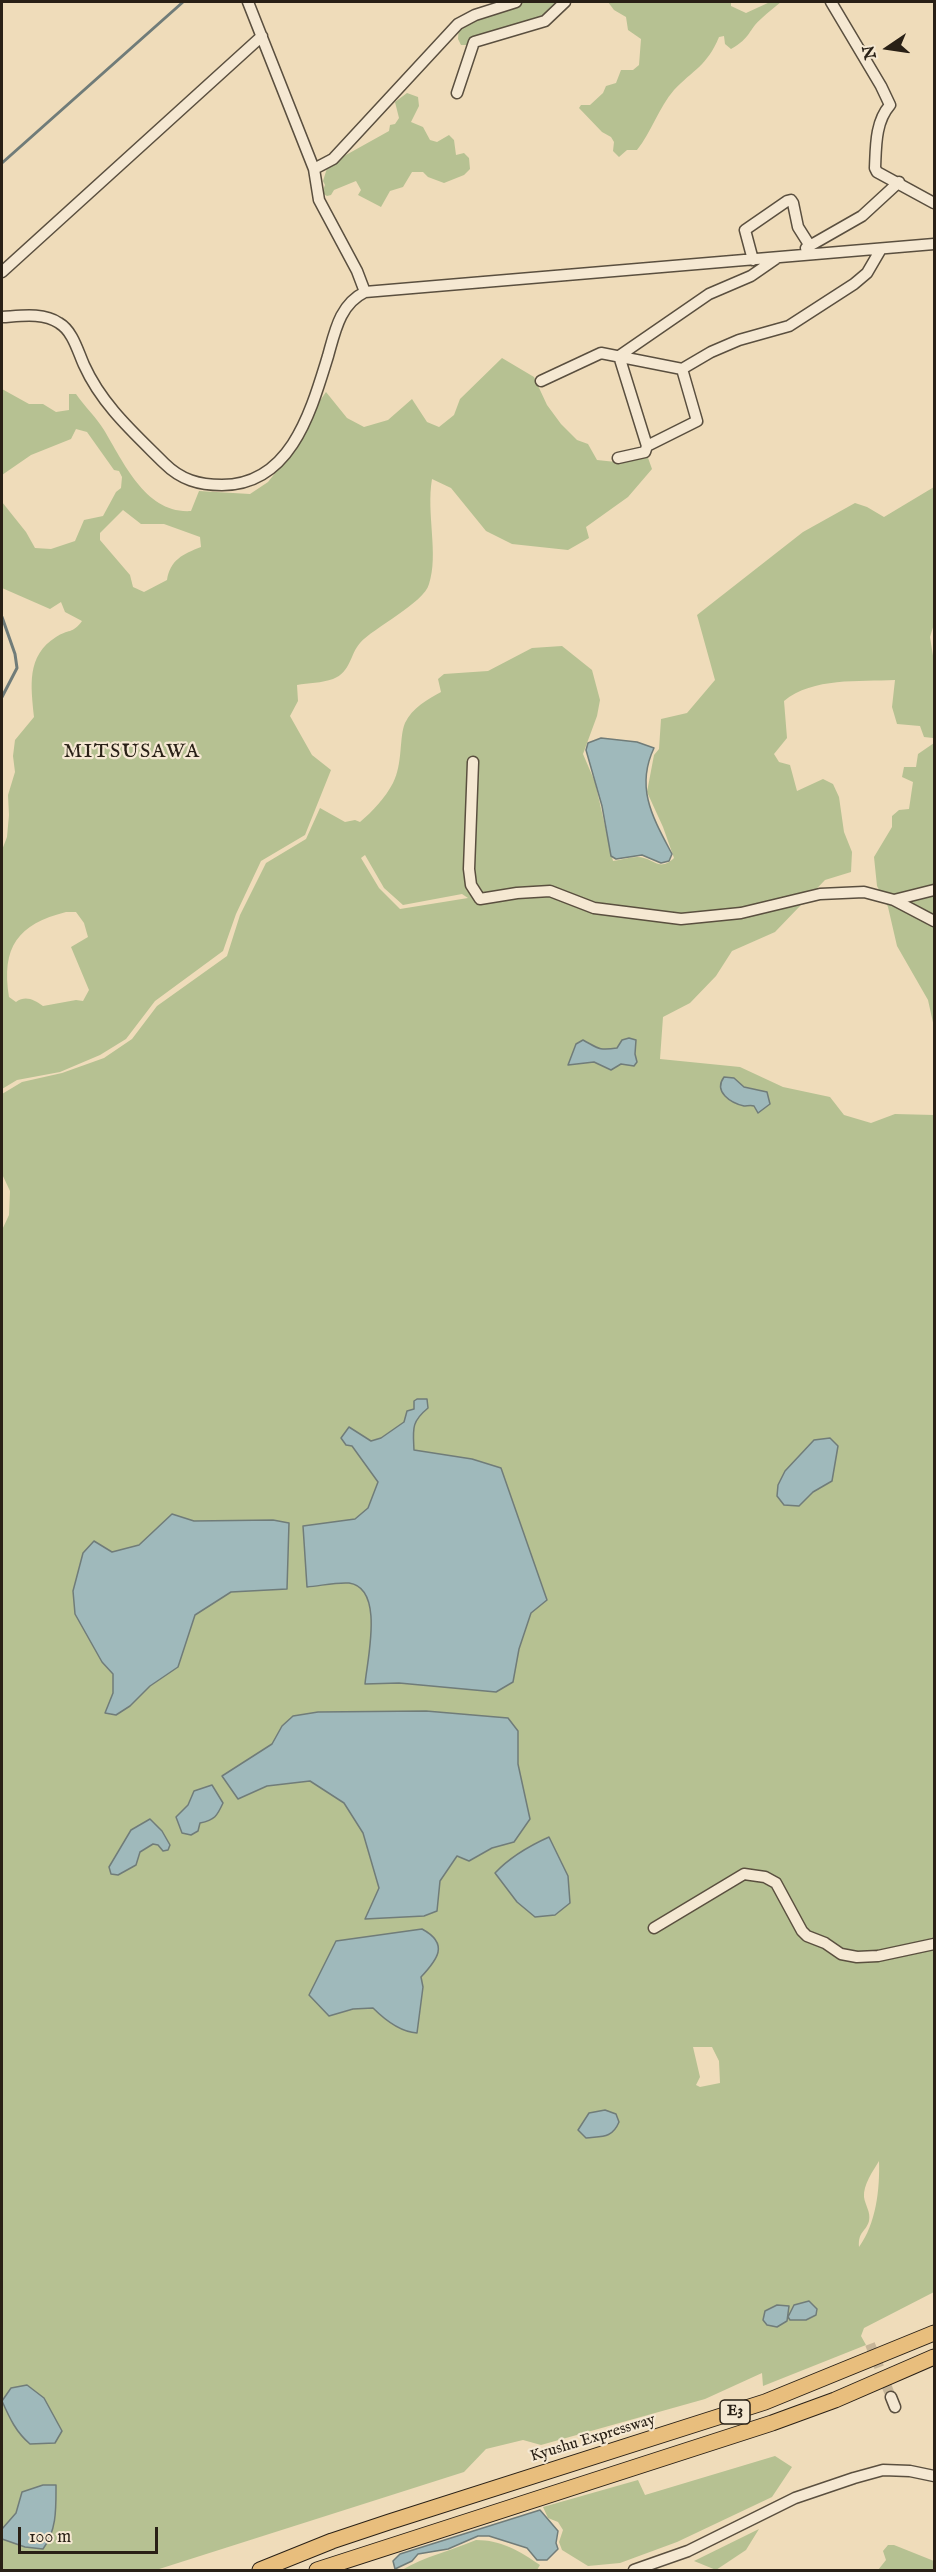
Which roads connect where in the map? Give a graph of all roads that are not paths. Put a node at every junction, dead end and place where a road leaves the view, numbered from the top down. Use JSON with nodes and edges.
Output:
{"nodes":[{"id":1,"x":248,"y":2,"type":"edge"},
{"id":2,"x":516,"y":2,"type":"edge"},
{"id":3,"x":565,"y":2,"type":"edge"},
{"id":4,"x":831,"y":2,"type":"edge"},
{"id":5,"x":262,"y":36,"type":"junction"},
{"id":6,"x":457,"y":93,"type":"dead end"},
{"id":7,"x":314,"y":169,"type":"junction"},
{"id":8,"x":899,"y":182,"type":"junction"},
{"id":9,"x":934,"y":203,"type":"edge"},
{"id":10,"x":934,"y":244,"type":"edge"},
{"id":11,"x":810,"y":246,"type":"junction"},
{"id":12,"x":881,"y":249,"type":"junction"},
{"id":13,"x":801,"y":256,"type":"junction"},
{"id":14,"x":777,"y":258,"type":"junction"},
{"id":15,"x":753,"y":260,"type":"junction"},
{"id":16,"x":2,"y":272,"type":"edge"},
{"id":17,"x":365,"y":292,"type":"junction"},
{"id":18,"x":2,"y":317,"type":"edge"},
{"id":19,"x":618,"y":356,"type":"junction"},
{"id":20,"x":682,"y":369,"type":"junction"},
{"id":21,"x":541,"y":381,"type":"dead end"},
{"id":22,"x":647,"y":446,"type":"junction"},
{"id":23,"x":618,"y":458,"type":"dead end"},
{"id":24,"x":473,"y":762,"type":"dead end"},
{"id":25,"x":934,"y":890,"type":"edge"},
{"id":26,"x":894,"y":900,"type":"junction"},
{"id":27,"x":934,"y":921,"type":"edge"},
{"id":28,"x":654,"y":1928,"type":"dead end"},
{"id":29,"x":934,"y":1944,"type":"edge"},
{"id":30,"x":934,"y":2333,"type":"edge"},
{"id":31,"x":934,"y":2357,"type":"edge"},
{"id":32,"x":934,"y":2476,"type":"edge"},
{"id":33,"x":260,"y":2571,"type":"edge"},
{"id":34,"x":317,"y":2571,"type":"edge"},
{"id":35,"x":634,"y":2571,"type":"edge"}],
"edges":[{"from":1,"to":5,"type":"street"},
{"from":2,"to":7,"type":"street"},
{"from":3,"to":6,"type":"street"},
{"from":4,"to":8,"type":"street"},
{"from":5,"to":7,"type":"street"},
{"from":5,"to":16,"type":"street"},
{"from":7,"to":17,"type":"street"},
{"from":8,"to":9,"type":"street"},
{"from":8,"to":11,"type":"street"},
{"from":10,"to":12,"type":"street"},
{"from":11,"to":13,"type":"street"},
{"from":11,"to":15,"type":"street"},
{"from":12,"to":13,"type":"street"},
{"from":12,"to":20,"type":"street"},
{"from":13,"to":14,"type":"street"},
{"from":14,"to":15,"type":"street"},
{"from":14,"to":19,"type":"street"},
{"from":15,"to":17,"type":"street"},
{"from":17,"to":18,"type":"street"},
{"from":19,"to":20,"type":"street"},
{"from":19,"to":21,"type":"street"},
{"from":19,"to":22,"type":"street"},
{"from":20,"to":22,"type":"street"},
{"from":22,"to":23,"type":"street"},
{"from":24,"to":26,"type":"street"},
{"from":25,"to":26,"type":"street"},
{"from":26,"to":27,"type":"street"},
{"from":28,"to":29,"type":"street"},
{"from":30,"to":33,"type":"highway","name":"Kyushu Expressway","number":"E3"},
{"from":31,"to":34,"type":"highway","number":"E3"},
{"from":32,"to":35,"type":"street"}]}
